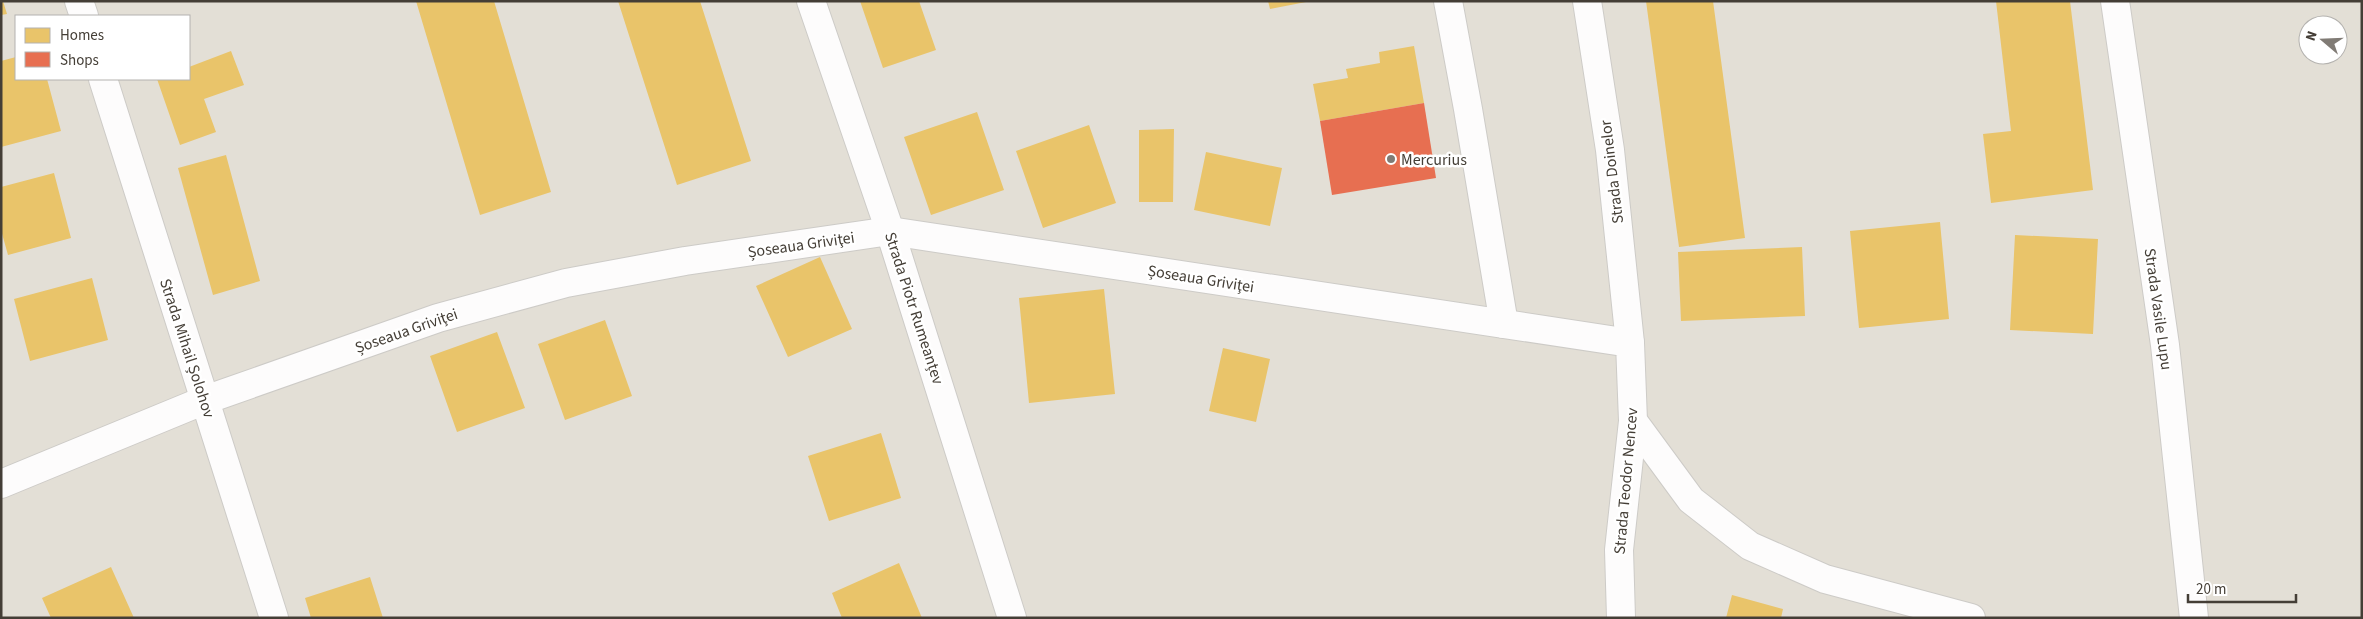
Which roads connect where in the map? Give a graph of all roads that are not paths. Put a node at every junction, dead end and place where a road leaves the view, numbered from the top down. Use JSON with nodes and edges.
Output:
{"nodes":[{"id":1,"x":79,"y":1,"type":"edge"},
{"id":2,"x":811,"y":1,"type":"edge"},
{"id":3,"x":1448,"y":1,"type":"edge"},
{"id":4,"x":1586,"y":1,"type":"edge"},
{"id":5,"x":2115,"y":1,"type":"edge"},
{"id":6,"x":84,"y":15,"type":"edge"},
{"id":7,"x":103,"y":80,"type":"edge"},
{"id":8,"x":890,"y":231,"type":"junction"},
{"id":9,"x":1504,"y":324,"type":"junction"},
{"id":10,"x":1630,"y":343,"type":"junction"},
{"id":11,"x":205,"y":400,"type":"junction"},
{"id":12,"x":1633,"y":420,"type":"junction"},
{"id":13,"x":1,"y":484,"type":"edge"},
{"id":14,"x":274,"y":618,"type":"edge"},
{"id":15,"x":1012,"y":618,"type":"edge"},
{"id":16,"x":1620,"y":618,"type":"edge"},
{"id":17,"x":1972,"y":618,"type":"edge"},
{"id":18,"x":2194,"y":618,"type":"edge"}],
"edges":[{"from":1,"to":6,"type":"street"},
{"from":2,"to":8,"type":"street","name":"Strada Piotr Rumeanțev"},
{"from":3,"to":9,"type":"street"},
{"from":4,"to":10,"type":"street","name":"Strada Doinelor"},
{"from":5,"to":18,"type":"street","name":"Strada Vasile Lupu"},
{"from":7,"to":11,"type":"street","name":"Strada Mihail Șolohov"},
{"from":8,"to":9,"type":"street","name":"Șoseaua Griviţei"},
{"from":8,"to":11,"type":"street","name":"Șoseaua Griviţei"},
{"from":8,"to":15,"type":"street","name":"Strada Piotr Rumeanțev"},
{"from":9,"to":10,"type":"street","name":"Șoseaua Griviţei"},
{"from":10,"to":12,"type":"street","name":"Strada Teodor Nencev"},
{"from":11,"to":13,"type":"street","name":"Șoseaua Griviţei"},
{"from":11,"to":14,"type":"street","name":"Strada Mihail Șolohov"},
{"from":12,"to":16,"type":"street","name":"Strada Teodor Nencev"},
{"from":12,"to":17,"type":"street"}]}
